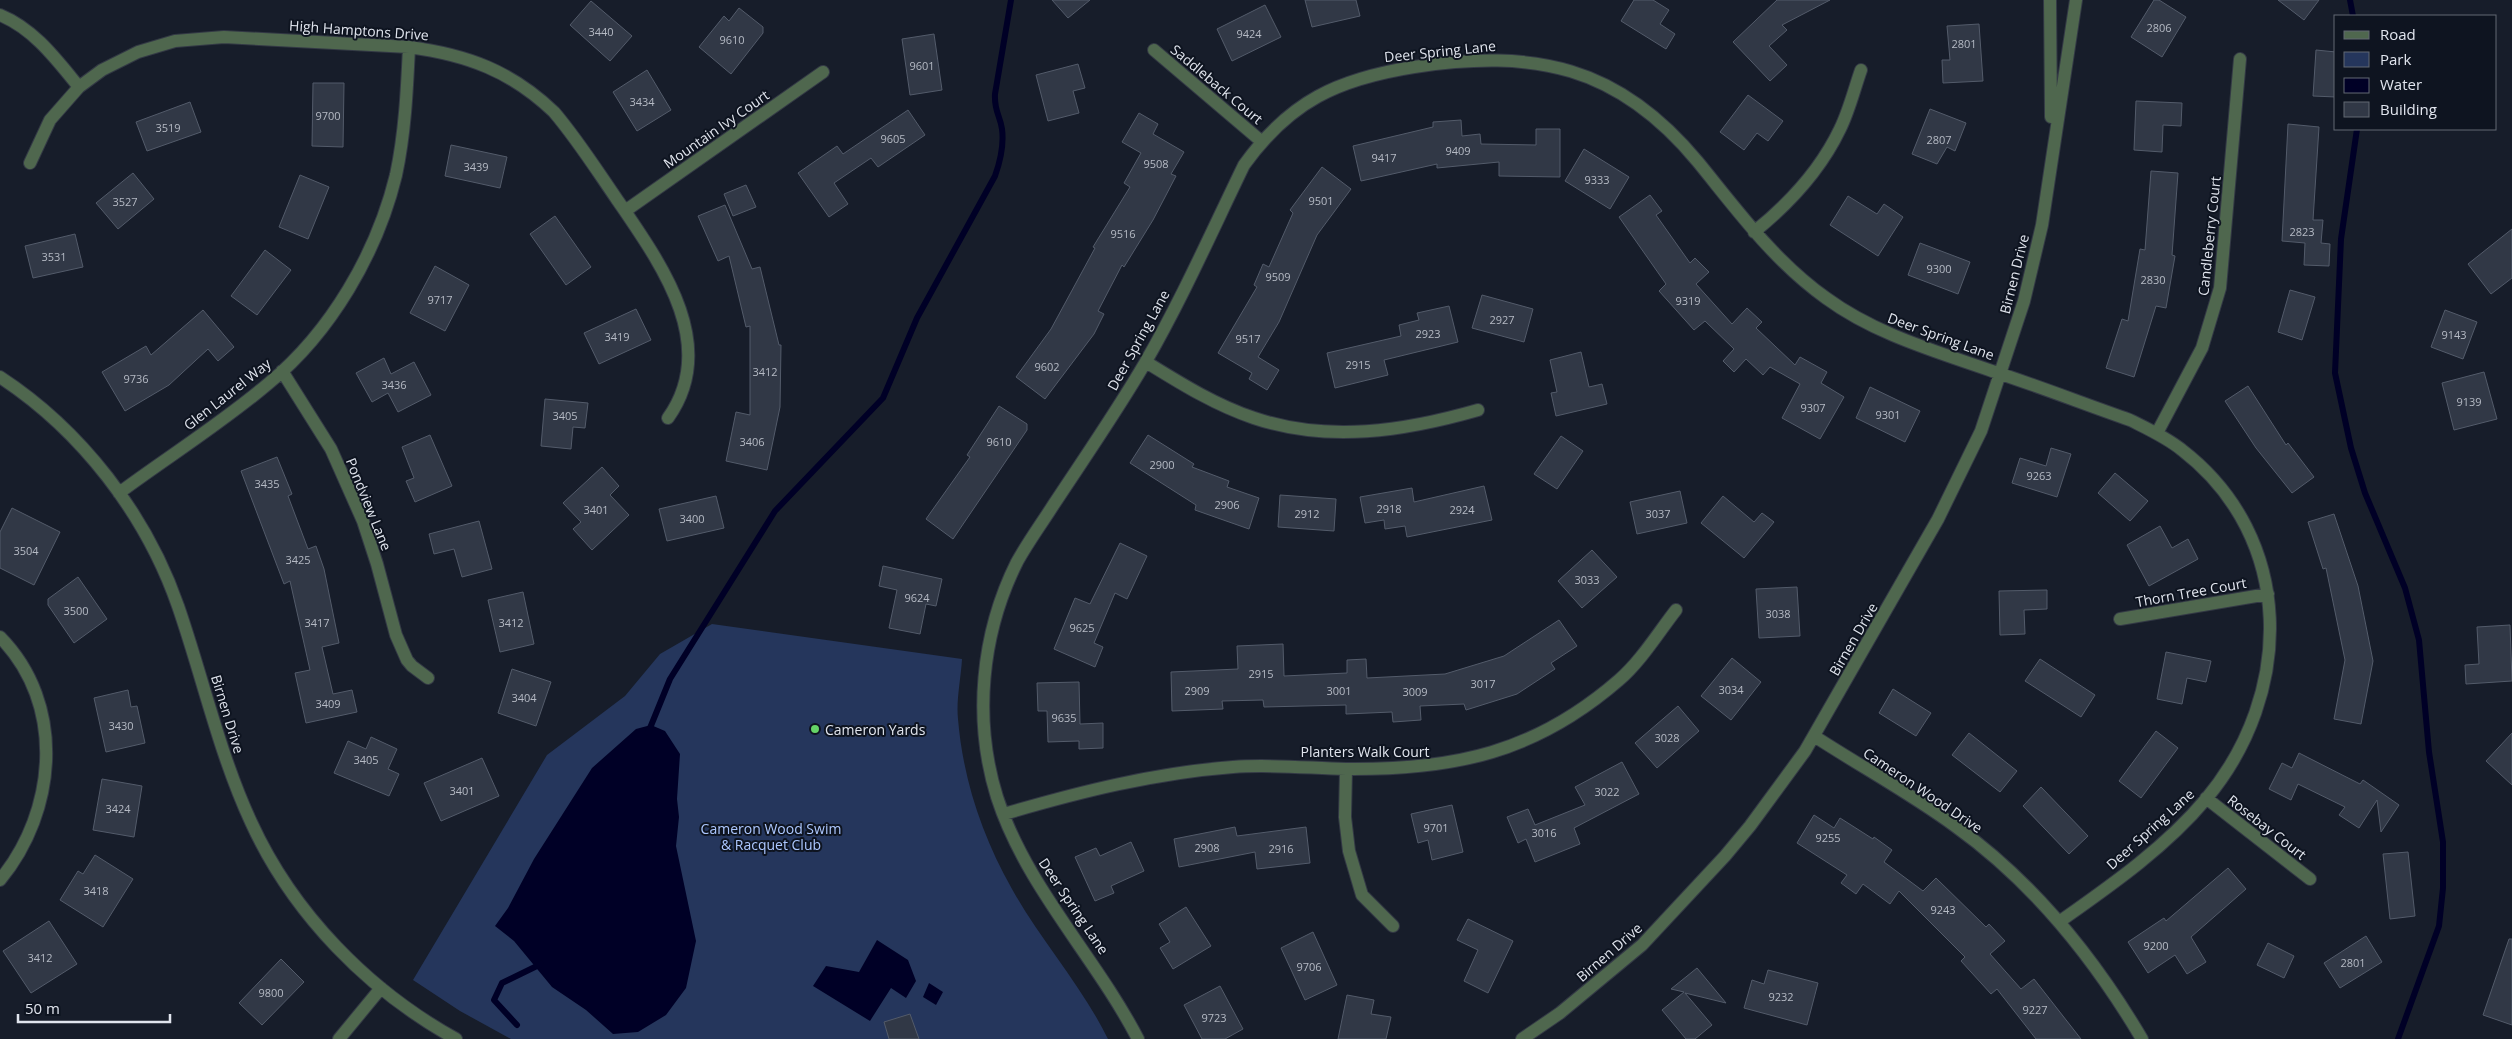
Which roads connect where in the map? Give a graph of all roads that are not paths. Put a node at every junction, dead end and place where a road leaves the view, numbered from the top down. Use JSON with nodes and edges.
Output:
{"nodes":[{"id":1,"x":2050,"y":0,"type":"edge"},
{"id":2,"x":2076,"y":0,"type":"edge"},
{"id":3,"x":0,"y":14,"type":"edge"},
{"id":4,"x":409,"y":47,"type":"junction"},
{"id":5,"x":1154,"y":50,"type":"dead end"},
{"id":6,"x":2240,"y":59,"type":"dead end"},
{"id":7,"x":1861,"y":70,"type":"dead end"},
{"id":8,"x":823,"y":72,"type":"dead end"},
{"id":9,"x":79,"y":87,"type":"junction"},
{"id":10,"x":1261,"y":141,"type":"junction"},
{"id":11,"x":2051,"y":157,"type":"junction"},
{"id":12,"x":30,"y":163,"type":"dead end"},
{"id":13,"x":625,"y":211,"type":"junction"},
{"id":14,"x":1754,"y":232,"type":"junction"},
{"id":15,"x":1146,"y":362,"type":"junction"},
{"id":16,"x":282,"y":371,"type":"junction"},
{"id":17,"x":2001,"y":374,"type":"junction"},
{"id":18,"x":0,"y":378,"type":"edge"},
{"id":19,"x":1478,"y":410,"type":"dead end"},
{"id":20,"x":668,"y":418,"type":"dead end"},
{"id":21,"x":2157,"y":433,"type":"junction"},
{"id":22,"x":119,"y":492,"type":"junction"},
{"id":23,"x":2268,"y":594,"type":"junction"},
{"id":24,"x":1676,"y":610,"type":"dead end"},
{"id":25,"x":2120,"y":619,"type":"dead end"},
{"id":26,"x":0,"y":637,"type":"edge"},
{"id":27,"x":428,"y":678,"type":"dead end"},
{"id":28,"x":1814,"y":736,"type":"junction"},
{"id":29,"x":1346,"y":769,"type":"junction"},
{"id":30,"x":2206,"y":798,"type":"junction"},
{"id":31,"x":1004,"y":814,"type":"junction"},
{"id":32,"x":2310,"y":879,"type":"dead end"},
{"id":33,"x":0,"y":880,"type":"edge"},
{"id":34,"x":2059,"y":922,"type":"junction"},
{"id":35,"x":1393,"y":926,"type":"dead end"},
{"id":36,"x":381,"y":988,"type":"junction"},
{"id":37,"x":339,"y":1039,"type":"edge"},
{"id":38,"x":456,"y":1039,"type":"edge"},
{"id":39,"x":1138,"y":1039,"type":"edge"},
{"id":40,"x":1522,"y":1039,"type":"edge"},
{"id":41,"x":2142,"y":1039,"type":"edge"}],
"edges":[{"from":1,"to":11,"type":"street","name":"Birnen Drive"},
{"from":2,"to":11,"type":"street","name":"Birnen Drive"},
{"from":3,"to":9,"type":"street"},
{"from":4,"to":9,"type":"street","name":"High Hamptons Drive"},
{"from":4,"to":13,"type":"street","name":"High Hamptons Drive"},
{"from":4,"to":16,"type":"street","name":"Glen Laurel Way"},
{"from":5,"to":10,"type":"street","name":"Saddleback Court"},
{"from":6,"to":21,"type":"street","name":"Candleberry Court"},
{"from":7,"to":14,"type":"street"},
{"from":8,"to":13,"type":"street","name":"Mountain Ivy Court"},
{"from":9,"to":12,"type":"street","name":"High Hamptons Drive"},
{"from":10,"to":14,"type":"street","name":"Deer Spring Lane"},
{"from":10,"to":15,"type":"street","name":"Deer Spring Lane"},
{"from":11,"to":17,"type":"street","name":"Birnen Drive"},
{"from":13,"to":20,"type":"street","name":"High Hamptons Drive"},
{"from":14,"to":17,"type":"street","name":"Deer Spring Lane"},
{"from":15,"to":19,"type":"street"},
{"from":15,"to":31,"type":"street","name":"Deer Spring Lane"},
{"from":16,"to":22,"type":"street","name":"Glen Laurel Way"},
{"from":16,"to":27,"type":"street","name":"Pondview Lane"},
{"from":17,"to":21,"type":"street","name":"Deer Spring Lane"},
{"from":17,"to":28,"type":"street","name":"Birnen Drive"},
{"from":18,"to":22,"type":"street","name":"Birnen Drive"},
{"from":21,"to":23,"type":"street","name":"Deer Spring Lane"},
{"from":22,"to":36,"type":"street","name":"Birnen Drive"},
{"from":23,"to":25,"type":"street","name":"Thorn Tree Court"},
{"from":23,"to":30,"type":"street","name":"Deer Spring Lane"},
{"from":24,"to":29,"type":"street","name":"Planters Walk Court"},
{"from":26,"to":33,"type":"street"},
{"from":28,"to":34,"type":"street","name":"Cameron Wood Drive"},
{"from":28,"to":40,"type":"street","name":"Birnen Drive"},
{"from":29,"to":31,"type":"street","name":"Planters Walk Court"},
{"from":29,"to":35,"type":"street"},
{"from":30,"to":32,"type":"street","name":"Rosebay Court"},
{"from":30,"to":34,"type":"street","name":"Deer Spring Lane"},
{"from":31,"to":39,"type":"street","name":"Deer Spring Lane"},
{"from":34,"to":41,"type":"street","name":"Cameron Wood Drive"},
{"from":36,"to":37,"type":"street"},
{"from":36,"to":38,"type":"street","name":"Birnen Drive"}]}
